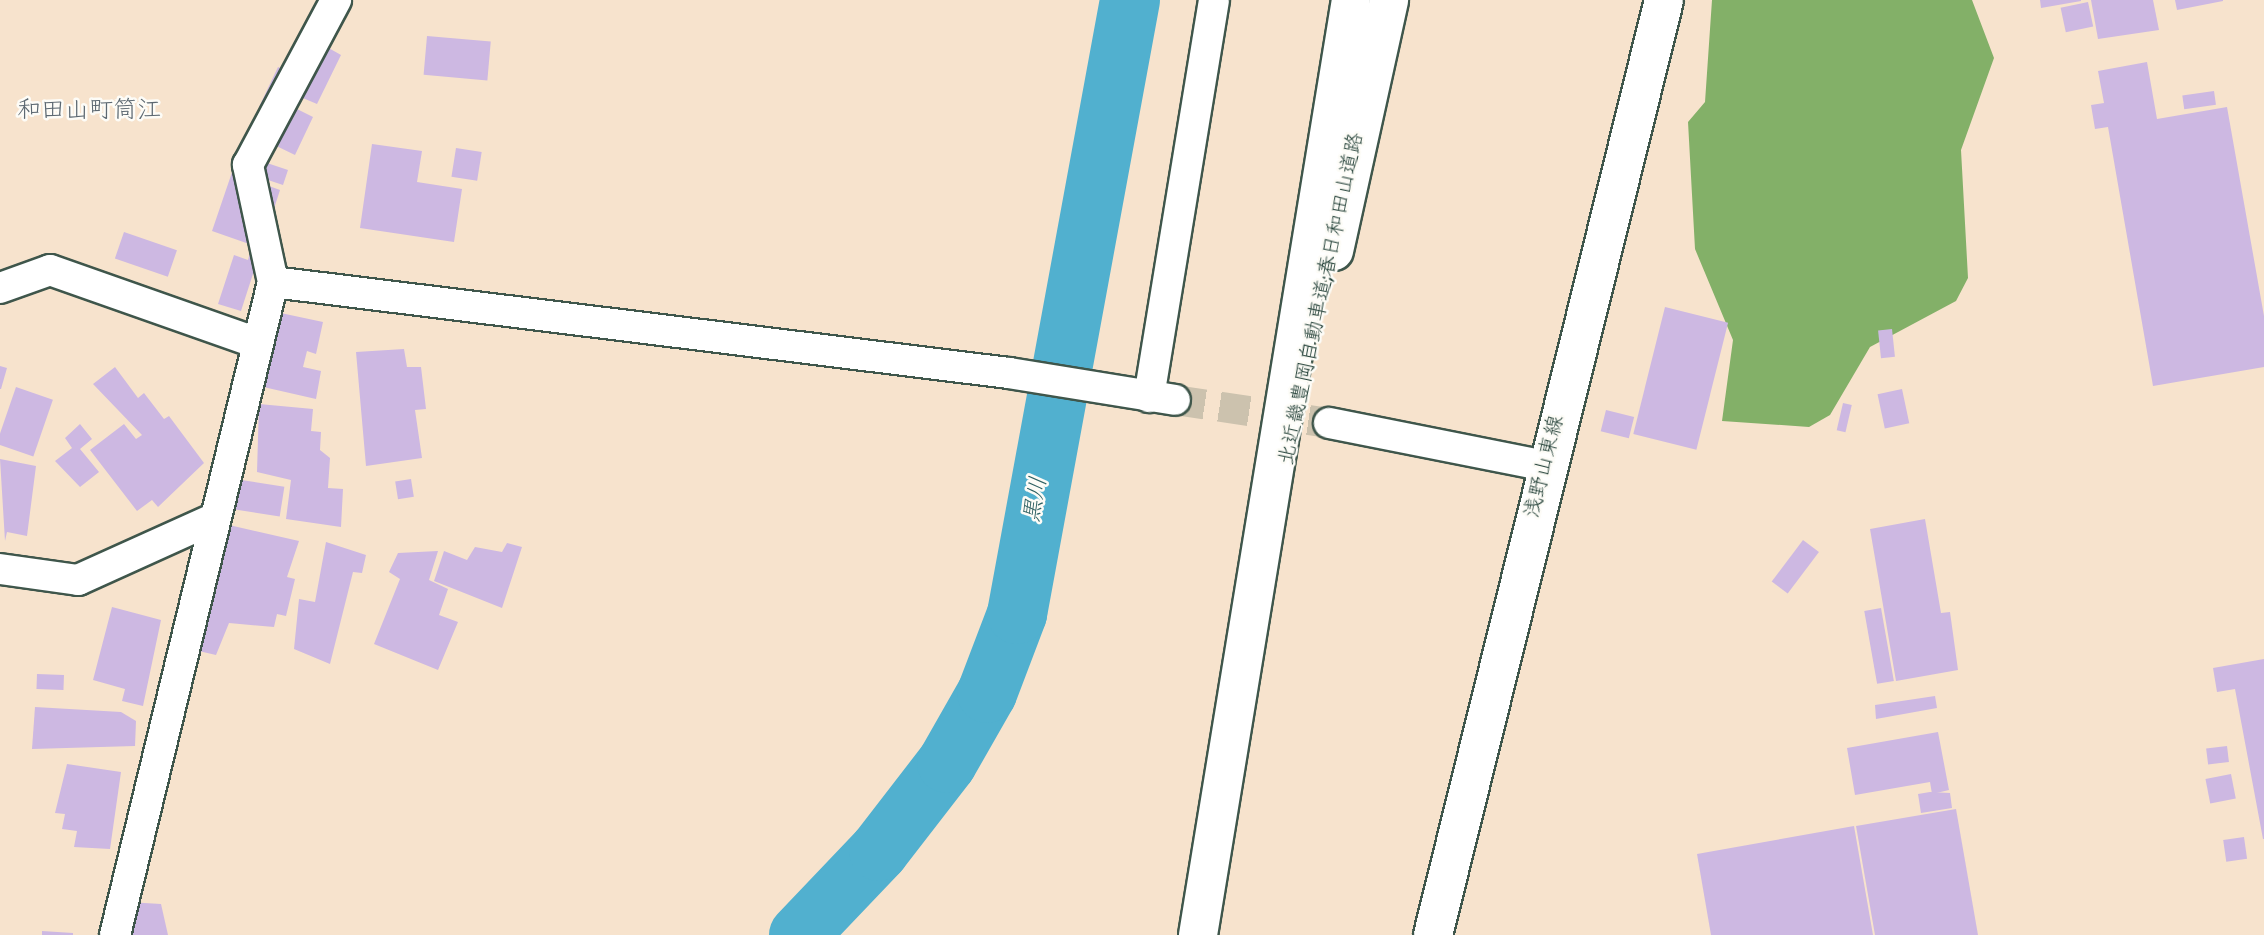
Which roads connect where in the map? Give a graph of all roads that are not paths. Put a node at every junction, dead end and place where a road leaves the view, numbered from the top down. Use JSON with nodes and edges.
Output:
{"nodes":[{"id":1,"x":336,"y":0,"type":"edge"},
{"id":2,"x":1214,"y":0,"type":"edge"},
{"id":3,"x":1351,"y":0,"type":"edge"},
{"id":4,"x":1390,"y":0,"type":"edge"},
{"id":5,"x":1664,"y":0,"type":"edge"},
{"id":6,"x":273,"y":282,"type":"junction"},
{"id":7,"x":0,"y":288,"type":"edge"},
{"id":8,"x":257,"y":343,"type":"junction"},
{"id":9,"x":1329,"y":423,"type":"tunnel mouth"},
{"id":10,"x":1546,"y":466,"type":"junction"},
{"id":11,"x":211,"y":520,"type":"junction"},
{"id":12,"x":0,"y":569,"type":"edge"},
{"id":13,"x":1257,"y":598,"type":"junction"},
{"id":14,"x":115,"y":935,"type":"edge"},
{"id":15,"x":1198,"y":935,"type":"edge"},
{"id":16,"x":1433,"y":935,"type":"edge"}],
"edges":[{"from":1,"to":6,"type":"street"},
{"from":2,"to":6,"type":"street"},
{"from":3,"to":13,"type":"main road","name":"北近畿豊岡自動車道;春日和田山道路"},
{"from":4,"to":13,"type":"main road","name":"北近畿豊岡自動車道;春日和田山道路"},
{"from":5,"to":10,"type":"main road","name":"浅野山東線"},
{"from":6,"to":8,"type":"street"},
{"from":7,"to":8,"type":"street"},
{"from":8,"to":11,"type":"street"},
{"from":9,"to":10,"type":"street"},
{"from":10,"to":16,"type":"main road","name":"浅野山東線"},
{"from":11,"to":12,"type":"street"},
{"from":11,"to":14,"type":"street"},
{"from":13,"to":15,"type":"main road","name":"北近畿豊岡自動車道;春日和田山道路"}]}
